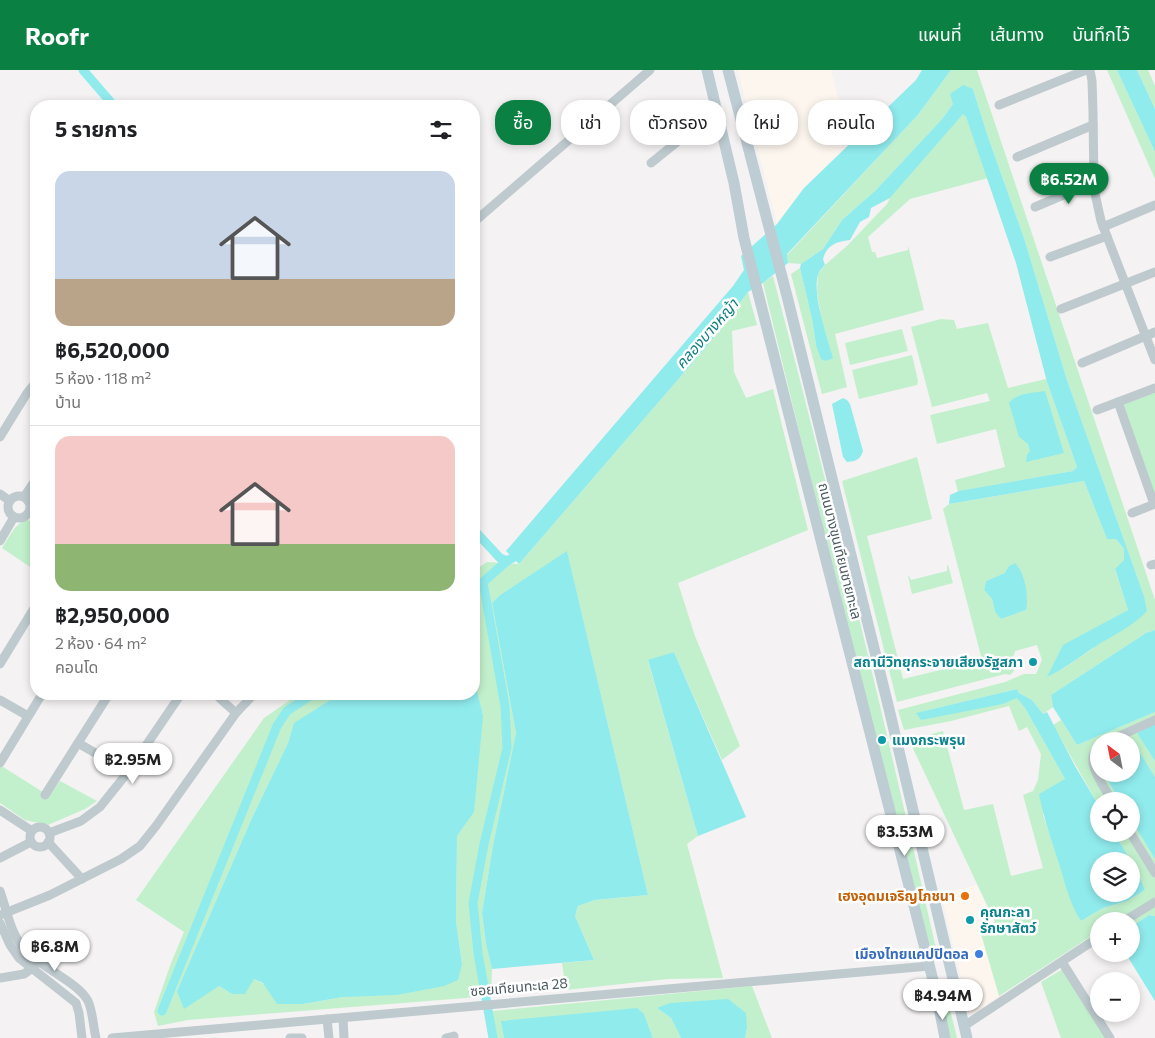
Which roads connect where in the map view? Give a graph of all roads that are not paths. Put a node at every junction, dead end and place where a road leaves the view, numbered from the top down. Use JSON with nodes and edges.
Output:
{"nodes":[{"id":1,"x":650,"y":70,"type":"edge"},
{"id":2,"x":707,"y":70,"type":"edge"},
{"id":3,"x":728,"y":70,"type":"edge"},
{"id":4,"x":1086,"y":70,"type":"edge"},
{"id":5,"x":1090,"y":70,"type":"edge"},
{"id":6,"x":714,"y":100,"type":"edge"},
{"id":7,"x":999,"y":104,"type":"dead end"},
{"id":8,"x":1093,"y":124,"type":"junction"},
{"id":9,"x":674,"y":145,"type":"edge"},
{"id":10,"x":725,"y":145,"type":"edge"},
{"id":11,"x":1017,"y":157,"type":"dead end"},
{"id":12,"x":651,"y":164,"type":"dead end"},
{"id":13,"x":1094,"y":182,"type":"junction"},
{"id":14,"x":1155,"y":205,"type":"edge"},
{"id":15,"x":1035,"y":207,"type":"dead end"},
{"id":16,"x":480,"y":217,"type":"edge"},
{"id":17,"x":1103,"y":226,"type":"junction"},
{"id":18,"x":1107,"y":236,"type":"junction"},
{"id":19,"x":1050,"y":257,"type":"dead end"},
{"id":20,"x":1155,"y":272,"type":"edge"},
{"id":21,"x":1125,"y":284,"type":"junction"},
{"id":22,"x":1061,"y":309,"type":"dead end"},
{"id":23,"x":1155,"y":332,"type":"edge"},
{"id":24,"x":1146,"y":336,"type":"junction"},
{"id":25,"x":1155,"y":360,"type":"edge"},
{"id":26,"x":1082,"y":363,"type":"dead end"},
{"id":27,"x":1155,"y":388,"type":"edge"},
{"id":28,"x":30,"y":390,"type":"edge"},
{"id":29,"x":1118,"y":402,"type":"junction"},
{"id":30,"x":1097,"y":410,"type":"dead end"},
{"id":31,"x":0,"y":437,"type":"edge"},
{"id":32,"x":30,"y":488,"type":"edge"},
{"id":33,"x":0,"y":494,"type":"edge"},
{"id":34,"x":24,"y":497,"type":"junction"},
{"id":35,"x":10,"y":501,"type":"junction"},
{"id":36,"x":30,"y":504,"type":"edge"},
{"id":37,"x":1154,"y":504,"type":"edge"},
{"id":38,"x":1132,"y":513,"type":"dead end"},
{"id":39,"x":14,"y":517,"type":"junction"},
{"id":40,"x":30,"y":517,"type":"edge"},
{"id":41,"x":0,"y":541,"type":"edge"},
{"id":42,"x":30,"y":615,"type":"edge"},
{"id":43,"x":0,"y":664,"type":"edge"},
{"id":44,"x":0,"y":700,"type":"edge"},
{"id":45,"x":38,"y":700,"type":"edge"},
{"id":46,"x":105,"y":700,"type":"edge"},
{"id":47,"x":178,"y":700,"type":"edge"},
{"id":48,"x":222,"y":700,"type":"edge"},
{"id":49,"x":248,"y":700,"type":"edge"},
{"id":50,"x":236,"y":713,"type":"junction"},
{"id":51,"x":28,"y":716,"type":"junction"},
{"id":52,"x":1155,"y":720,"type":"edge"},
{"id":53,"x":1128,"y":732,"type":"edge"},
{"id":54,"x":78,"y":743,"type":"junction"},
{"id":55,"x":0,"y":763,"type":"edge"},
{"id":56,"x":902,"y":770,"type":"junction"},
{"id":57,"x":128,"y":772,"type":"junction"},
{"id":58,"x":45,"y":795,"type":"dead end"},
{"id":59,"x":0,"y":810,"type":"edge"},
{"id":60,"x":32,"y":831,"type":"junction"},
{"id":61,"x":49,"y":832,"type":"junction"},
{"id":62,"x":31,"y":842,"type":"junction"},
{"id":63,"x":48,"y":842,"type":"junction"},
{"id":64,"x":1136,"y":842,"type":"edge"},
{"id":65,"x":0,"y":858,"type":"edge"},
{"id":66,"x":1155,"y":873,"type":"edge"},
{"id":67,"x":82,"y":878,"type":"junction"},
{"id":68,"x":0,"y":891,"type":"edge"},
{"id":69,"x":1155,"y":902,"type":"edge"},
{"id":70,"x":1139,"y":912,"type":"edge"},
{"id":71,"x":4,"y":914,"type":"edge"},
{"id":72,"x":0,"y":923,"type":"edge"},
{"id":73,"x":1090,"y":943,"type":"edge"},
{"id":74,"x":928,"y":960,"type":"junction"},
{"id":75,"x":1062,"y":962,"type":"junction"},
{"id":76,"x":35,"y":965,"type":"junction"},
{"id":77,"x":0,"y":978,"type":"edge"},
{"id":78,"x":935,"y":988,"type":"junction"},
{"id":79,"x":86,"y":998,"type":"junction"},
{"id":80,"x":76,"y":1003,"type":"junction"},
{"id":81,"x":343,"y":1018,"type":"junction"},
{"id":82,"x":327,"y":1020,"type":"junction"},
{"id":83,"x":964,"y":1026,"type":"junction"},
{"id":84,"x":82,"y":1038,"type":"edge"},
{"id":85,"x":96,"y":1038,"type":"edge"},
{"id":86,"x":112,"y":1038,"type":"edge"},
{"id":87,"x":290,"y":1038,"type":"edge"},
{"id":88,"x":302,"y":1038,"type":"edge"},
{"id":89,"x":329,"y":1038,"type":"edge"},
{"id":90,"x":344,"y":1038,"type":"edge"},
{"id":91,"x":945,"y":1038,"type":"edge"},
{"id":92,"x":960,"y":1038,"type":"edge"},
{"id":93,"x":967,"y":1038,"type":"edge"},
{"id":94,"x":1110,"y":1038,"type":"edge"}],
"edges":[{"from":1,"to":16,"type":"street"},
{"from":2,"to":6,"type":"main road","name":"ถนนบางขุนเทียนชายทะเล"},
{"from":3,"to":56,"type":"main road","name":"ถนนบางขุนเทียนชายทะเล"},
{"from":4,"to":7,"type":"street"},
{"from":5,"to":8,"type":"street"},
{"from":8,"to":11,"type":"street"},
{"from":8,"to":13,"type":"street"},
{"from":9,"to":12,"type":"street"},
{"from":10,"to":74,"type":"main road","name":"ถนนบางขุนเทียนชายทะเล"},
{"from":13,"to":15,"type":"street"},
{"from":13,"to":17,"type":"street"},
{"from":14,"to":17,"type":"street"},
{"from":17,"to":18,"type":"street"},
{"from":18,"to":19,"type":"street"},
{"from":18,"to":21,"type":"street"},
{"from":20,"to":21,"type":"street"},
{"from":21,"to":22,"type":"street"},
{"from":21,"to":24,"type":"street"},
{"from":23,"to":24,"type":"street"},
{"from":24,"to":25,"type":"street"},
{"from":24,"to":26,"type":"street"},
{"from":27,"to":29,"type":"street"},
{"from":28,"to":31,"type":"street"},
{"from":29,"to":30,"type":"street"},
{"from":29,"to":37,"type":"street"},
{"from":32,"to":34,"type":"street"},
{"from":33,"to":35,"type":"street"},
{"from":34,"to":35,"type":"street"},
{"from":34,"to":36,"type":"street"},
{"from":35,"to":39,"type":"street"},
{"from":37,"to":38,"type":"street"},
{"from":39,"to":40,"type":"street"},
{"from":39,"to":41,"type":"street"},
{"from":42,"to":43,"type":"street"},
{"from":44,"to":51,"type":"street"},
{"from":45,"to":51,"type":"street"},
{"from":46,"to":54,"type":"street"},
{"from":47,"to":57,"type":"street"},
{"from":48,"to":50,"type":"street"},
{"from":49,"to":50,"type":"street"},
{"from":50,"to":67,"type":"street"},
{"from":51,"to":55,"type":"street"},
{"from":52,"to":53,"type":"street"},
{"from":54,"to":57,"type":"street"},
{"from":54,"to":58,"type":"street"},
{"from":56,"to":74,"type":"main road"},
{"from":56,"to":83,"type":"main road","name":"ถนนบางขุนเทียนชายทะเล"},
{"from":57,"to":61,"type":"street"},
{"from":59,"to":60,"type":"street"},
{"from":60,"to":61,"type":"street"},
{"from":60,"to":62,"type":"street"},
{"from":61,"to":63,"type":"street"},
{"from":62,"to":63,"type":"street"},
{"from":62,"to":65,"type":"street"},
{"from":63,"to":67,"type":"street"},
{"from":64,"to":66,"type":"street"},
{"from":67,"to":71,"type":"street"},
{"from":68,"to":71,"type":"street"},
{"from":69,"to":70,"type":"street"},
{"from":71,"to":76,"type":"street"},
{"from":72,"to":76,"type":"street"},
{"from":73,"to":75,"type":"street"},
{"from":74,"to":78,"type":"main road","name":"ถนนบางขุนเทียนชายทะเล"},
{"from":74,"to":81,"type":"street","name":"ซอยเทียนทะเล 28"},
{"from":75,"to":83,"type":"street"},
{"from":75,"to":94,"type":"street"},
{"from":76,"to":77,"type":"street"},
{"from":76,"to":79,"type":"street"},
{"from":76,"to":80,"type":"street"},
{"from":78,"to":91,"type":"main road","name":"ถนนบางขุนเทียนชายทะเล"},
{"from":78,"to":92,"type":"main road"},
{"from":79,"to":80,"type":"street"},
{"from":79,"to":85,"type":"street"},
{"from":80,"to":84,"type":"street"},
{"from":81,"to":82,"type":"street","name":"ซอยเทียนทะเล 28"},
{"from":81,"to":90,"type":"street"},
{"from":82,"to":86,"type":"street","name":"ซอยเทียนทะเล 28"},
{"from":82,"to":89,"type":"street"},
{"from":83,"to":93,"type":"main road","name":"ถนนบางขุนเทียนชายทะเล"},
{"from":87,"to":88,"type":"street"}]}
